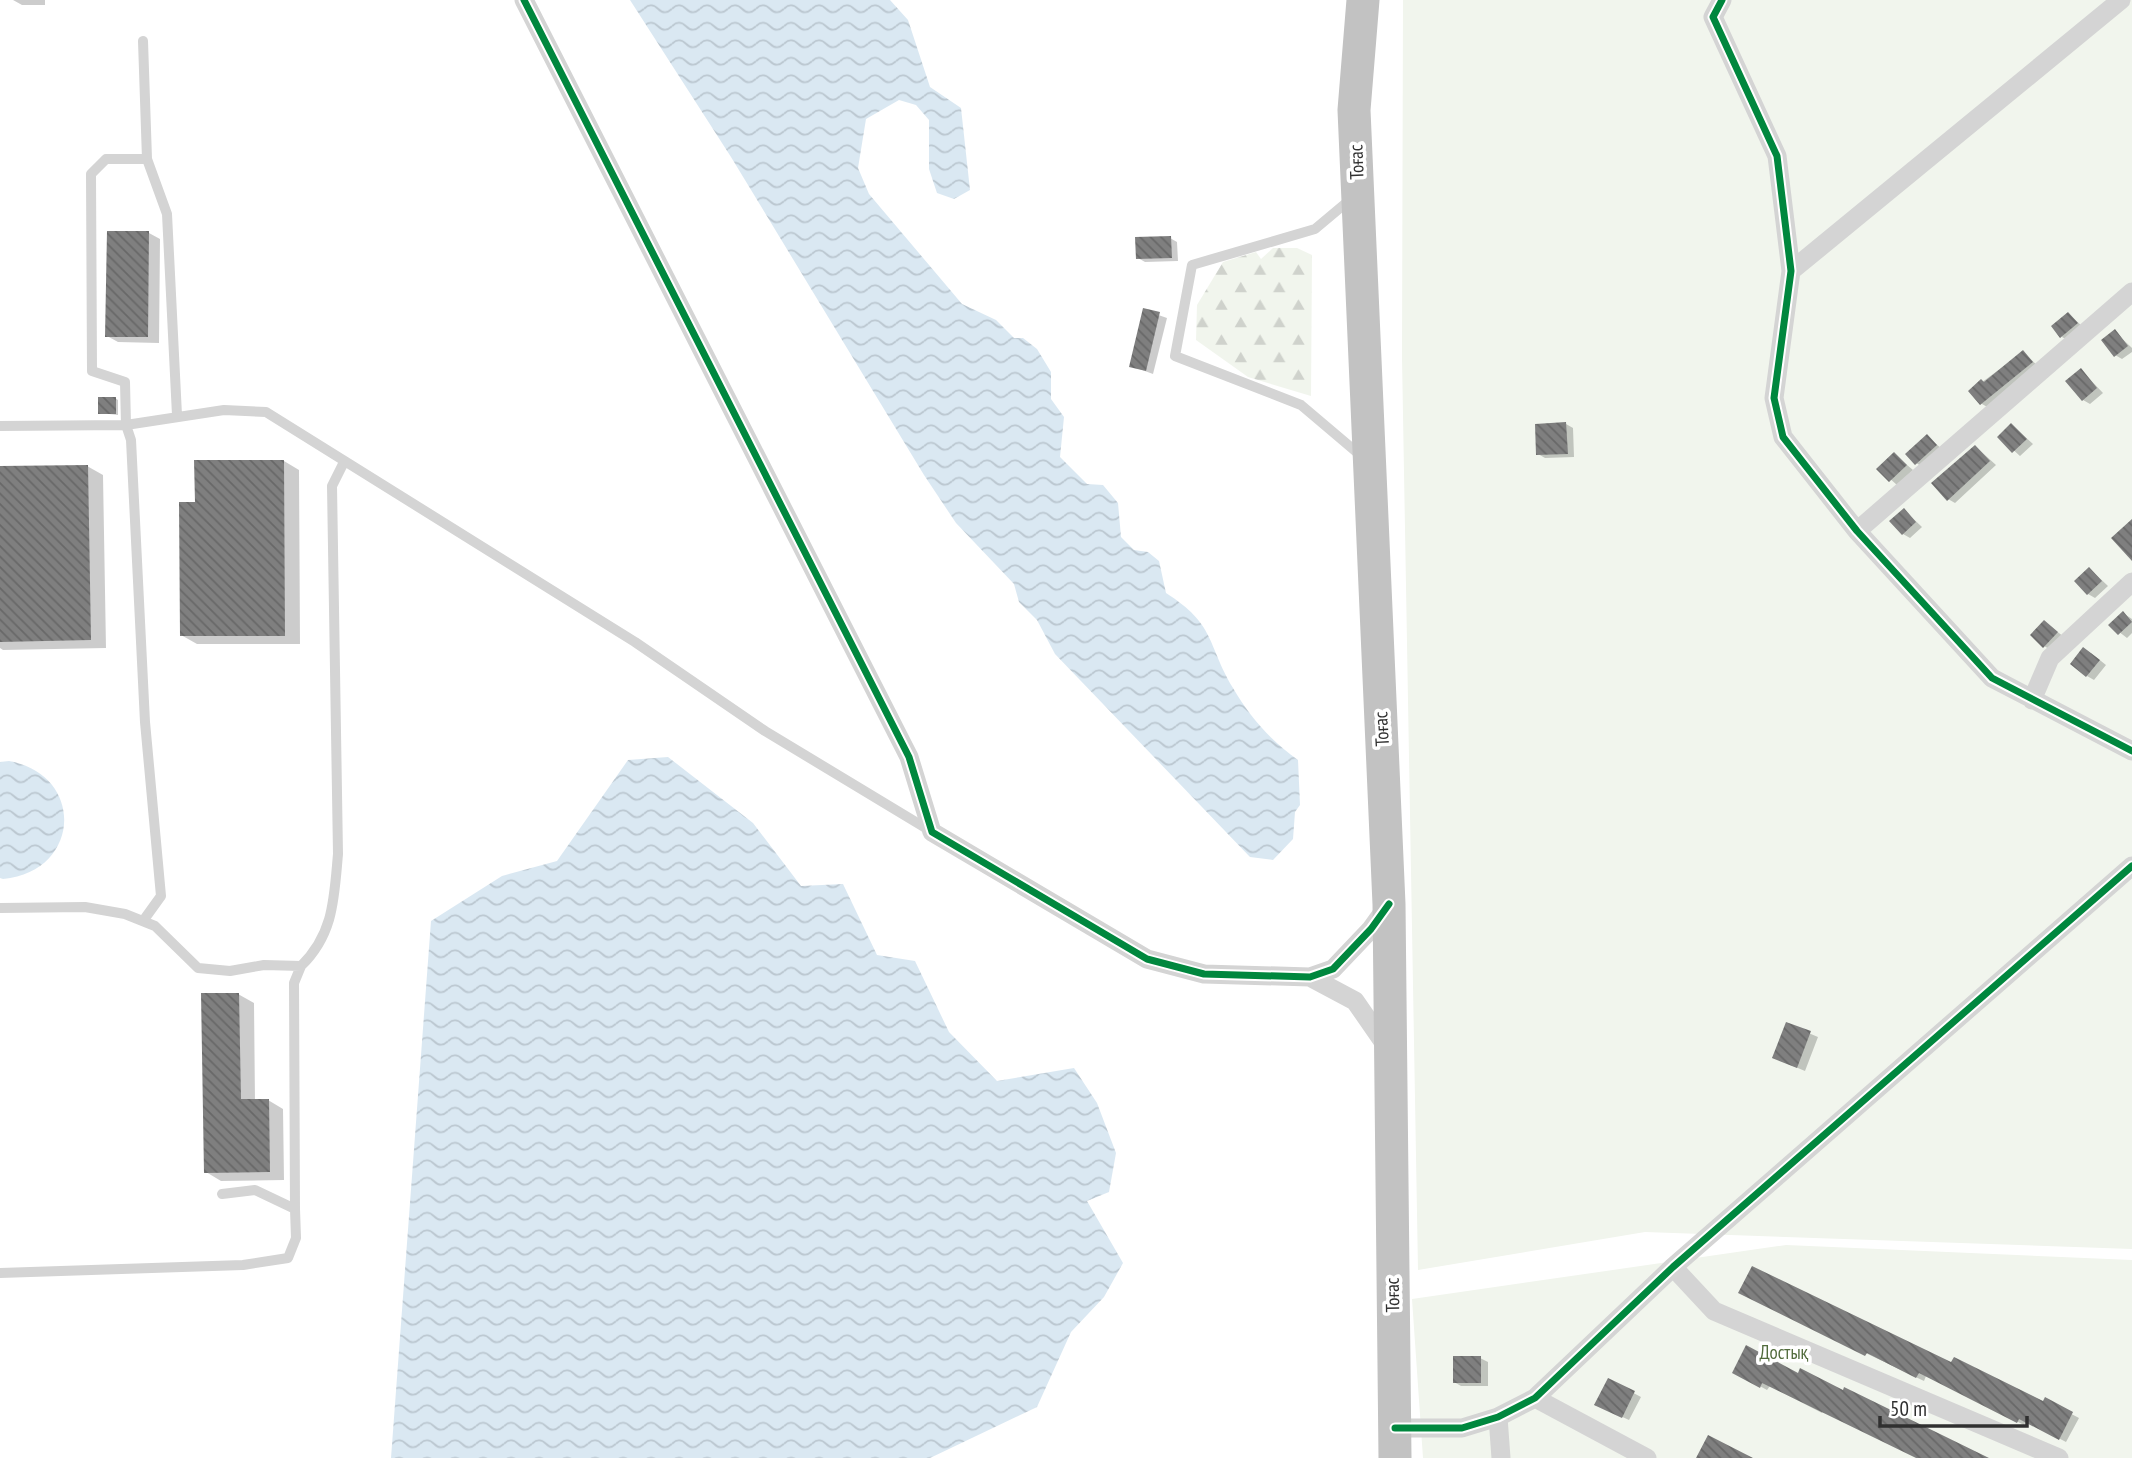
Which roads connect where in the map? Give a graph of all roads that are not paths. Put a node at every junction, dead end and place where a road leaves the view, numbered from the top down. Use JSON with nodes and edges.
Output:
{"nodes":[{"id":1,"x":524,"y":0,"type":"edge"},
{"id":2,"x":1363,"y":0,"type":"edge"},
{"id":3,"x":1722,"y":0,"type":"edge"},
{"id":4,"x":2121,"y":0,"type":"edge"},
{"id":5,"x":143,"y":41,"type":"dead end"},
{"id":6,"x":147,"y":159,"type":"junction"},
{"id":7,"x":1358,"y":193,"type":"junction"},
{"id":8,"x":1791,"y":271,"type":"junction"},
{"id":9,"x":2132,"y":292,"type":"edge"},
{"id":10,"x":177,"y":415,"type":"junction"},
{"id":11,"x":126,"y":425,"type":"junction"},
{"id":12,"x":0,"y":426,"type":"edge"},
{"id":13,"x":344,"y":462,"type":"junction"},
{"id":14,"x":1370,"y":464,"type":"junction"},
{"id":15,"x":1857,"y":531,"type":"junction"},
{"id":16,"x":2132,"y":582,"type":"edge"},
{"id":17,"x":2032,"y":700,"type":"junction"},
{"id":18,"x":2132,"y":751,"type":"edge"},
{"id":19,"x":932,"y":832,"type":"junction"},
{"id":20,"x":2132,"y":866,"type":"edge"},
{"id":21,"x":1389,"y":904,"type":"junction"},
{"id":22,"x":0,"y":908,"type":"edge"},
{"id":23,"x":143,"y":921,"type":"junction"},
{"id":24,"x":301,"y":966,"type":"junction"},
{"id":25,"x":1310,"y":977,"type":"junction"},
{"id":26,"x":1391,"y":1052,"type":"junction"},
{"id":27,"x":222,"y":1194,"type":"dead end"},
{"id":28,"x":295,"y":1209,"type":"junction"},
{"id":29,"x":1673,"y":1267,"type":"junction"},
{"id":30,"x":0,"y":1273,"type":"edge"},
{"id":31,"x":1535,"y":1398,"type":"junction"},
{"id":32,"x":1498,"y":1417,"type":"junction"},
{"id":33,"x":1395,"y":1443,"type":"edge"},
{"id":34,"x":1501,"y":1458,"type":"edge"},
{"id":35,"x":1647,"y":1458,"type":"edge"},
{"id":36,"x":2059,"y":1458,"type":"edge"}],
"edges":[{"from":1,"to":19,"type":"street"},
{"from":2,"to":7,"type":"highway","name":"Тоғас"},
{"from":3,"to":8,"type":"street"},
{"from":4,"to":8,"type":"street"},
{"from":5,"to":6,"type":"lane"},
{"from":6,"to":10,"type":"lane"},
{"from":6,"to":11,"type":"lane"},
{"from":7,"to":14,"type":"highway","name":"Тоғас"},
{"from":7,"to":14,"type":"lane"},
{"from":8,"to":15,"type":"street"},
{"from":9,"to":15,"type":"street"},
{"from":10,"to":11,"type":"lane"},
{"from":10,"to":13,"type":"lane"},
{"from":11,"to":12,"type":"lane"},
{"from":11,"to":23,"type":"lane"},
{"from":13,"to":19,"type":"lane"},
{"from":13,"to":24,"type":"lane"},
{"from":14,"to":21,"type":"highway","name":"Тоғас"},
{"from":15,"to":17,"type":"street"},
{"from":16,"to":17,"type":"street"},
{"from":17,"to":18,"type":"street"},
{"from":19,"to":25,"type":"street"},
{"from":20,"to":29,"type":"street"},
{"from":21,"to":25,"type":"street"},
{"from":21,"to":26,"type":"highway","name":"Тоғас"},
{"from":22,"to":23,"type":"lane"},
{"from":23,"to":24,"type":"lane"},
{"from":24,"to":28,"type":"lane"},
{"from":25,"to":26,"type":"street"},
{"from":26,"to":33,"type":"highway","name":"Тоғас"},
{"from":27,"to":28,"type":"lane"},
{"from":28,"to":30,"type":"lane"},
{"from":29,"to":31,"type":"street"},
{"from":29,"to":36,"type":"street"},
{"from":31,"to":32,"type":"street"},
{"from":31,"to":35,"type":"street"},
{"from":32,"to":33,"type":"street"},
{"from":32,"to":34,"type":"street"}]}
